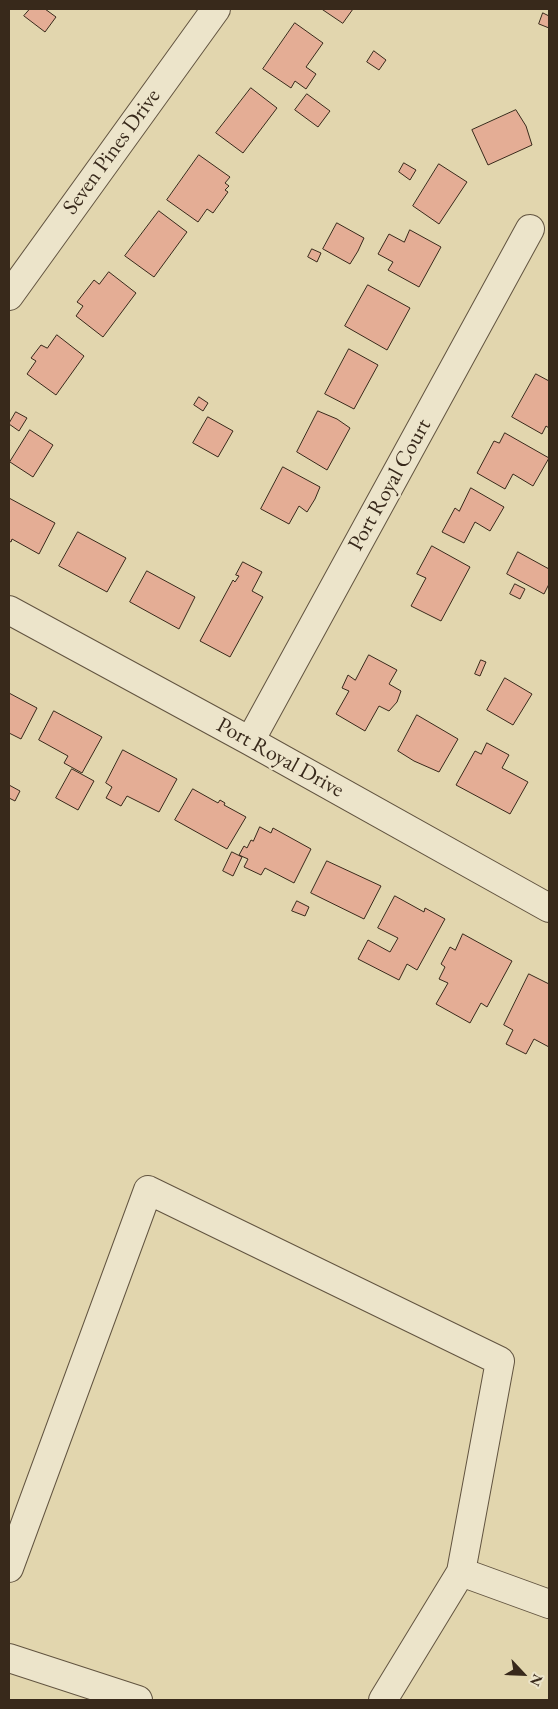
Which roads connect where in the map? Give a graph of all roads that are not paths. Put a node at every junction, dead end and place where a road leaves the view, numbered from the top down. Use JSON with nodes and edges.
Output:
{"nodes":[{"id":1,"x":216,"y":9,"type":"edge"},
{"id":2,"x":530,"y":229,"type":"dead end"},
{"id":3,"x":9,"y":296,"type":"edge"},
{"id":4,"x":9,"y":610,"type":"edge"},
{"id":5,"x":250,"y":741,"type":"junction"},
{"id":6,"x":549,"y":908,"type":"edge"},
{"id":7,"x":9,"y":1568,"type":"edge"},
{"id":8,"x":461,"y":1572,"type":"junction"},
{"id":9,"x":549,"y":1604,"type":"edge"},
{"id":10,"x":9,"y":1658,"type":"edge"},
{"id":11,"x":138,"y":1700,"type":"edge"},
{"id":12,"x":383,"y":1700,"type":"edge"}],
"edges":[{"from":1,"to":3,"type":"street","name":"Seven Pines Drive"},
{"from":2,"to":5,"type":"street","name":"Port Royal Court"},
{"from":4,"to":5,"type":"street","name":"Port Royal Drive"},
{"from":5,"to":6,"type":"street","name":"Port Royal Drive"},
{"from":7,"to":8,"type":"street"},
{"from":8,"to":9,"type":"street"},
{"from":8,"to":12,"type":"street"},
{"from":10,"to":11,"type":"street"}]}
